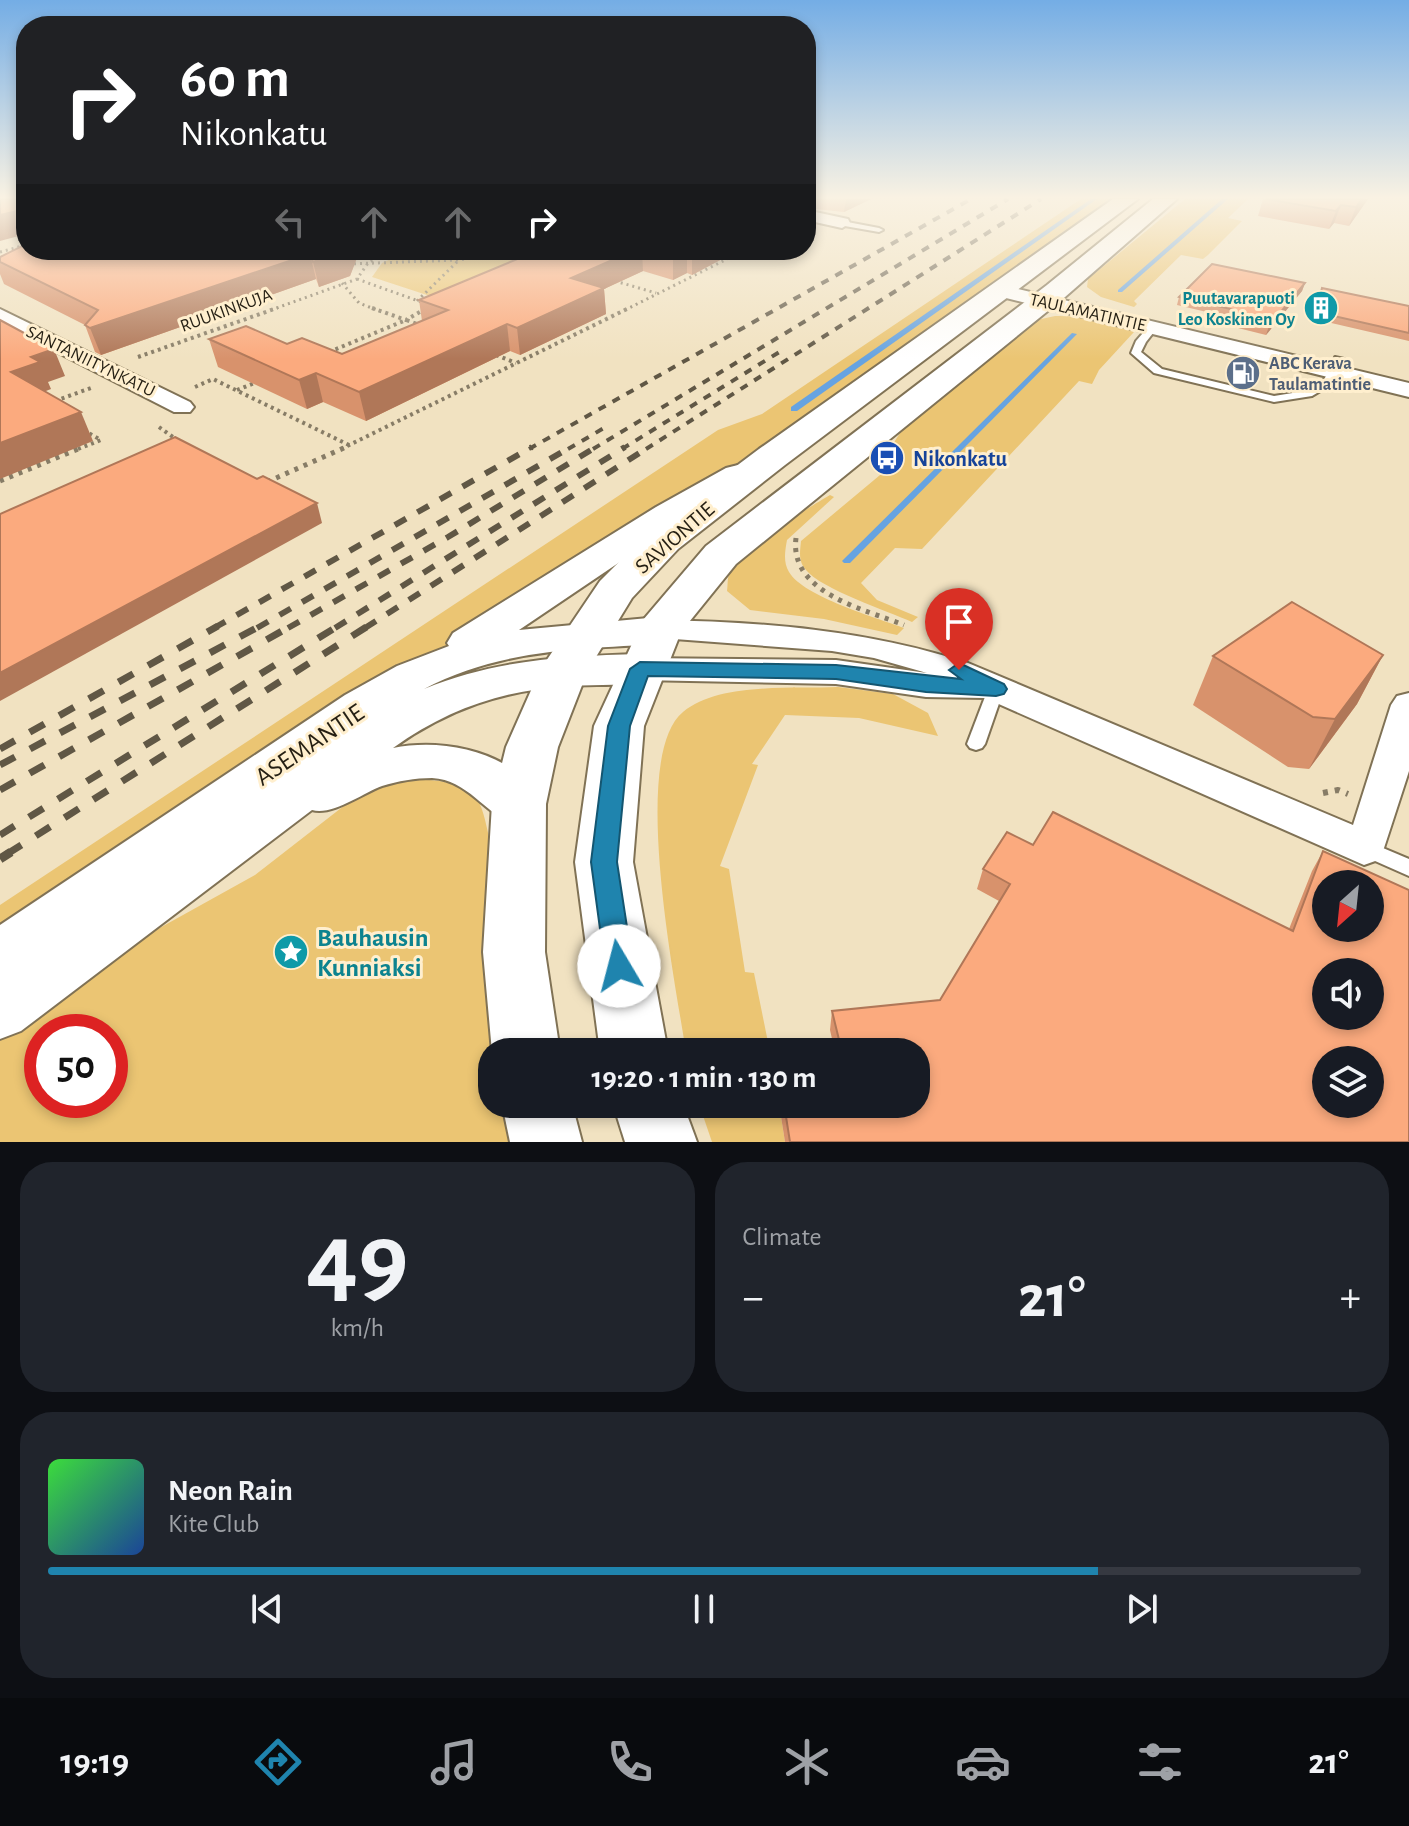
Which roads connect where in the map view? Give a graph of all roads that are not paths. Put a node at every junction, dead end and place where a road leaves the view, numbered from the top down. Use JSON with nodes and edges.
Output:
{"nodes":[{"id":1,"x":1070,"y":252,"type":"edge"},
{"id":2,"x":1087,"y":252,"type":"edge"},
{"id":3,"x":1029,"y":291,"type":"junction"},
{"id":4,"x":0,"y":315,"type":"edge"},
{"id":5,"x":1152,"y":328,"type":"junction"},
{"id":6,"x":1337,"y":365,"type":"junction"},
{"id":7,"x":1409,"y":375,"type":"edge"},
{"id":8,"x":1409,"y":390,"type":"edge"},
{"id":9,"x":182,"y":407,"type":"dead end"},
{"id":10,"x":772,"y":457,"type":"junction"},
{"id":11,"x":650,"y":650,"type":"junction"},
{"id":12,"x":575,"y":652,"type":"junction"},
{"id":13,"x":414,"y":675,"type":"junction"},
{"id":14,"x":996,"y":689,"type":"junction"},
{"id":15,"x":1409,"y":705,"type":"edge"},
{"id":16,"x":976,"y":744,"type":"dead end"},
{"id":17,"x":519,"y":804,"type":"junction"},
{"id":18,"x":275,"y":811,"type":"junction"},
{"id":19,"x":1364,"y":848,"type":"junction"},
{"id":20,"x":1409,"y":868,"type":"edge"},
{"id":21,"x":0,"y":957,"type":"edge"},
{"id":22,"x":0,"y":1011,"type":"edge"},
{"id":23,"x":524,"y":1038,"type":"edge"},
{"id":24,"x":632,"y":1038,"type":"edge"},
{"id":25,"x":540,"y":1118,"type":"edge"},
{"id":26,"x":653,"y":1118,"type":"edge"},
{"id":27,"x":546,"y":1142,"type":"edge"},
{"id":28,"x":661,"y":1142,"type":"edge"}],
"edges":[{"from":1,"to":3,"type":"main road","name":"SAVIONTIE"},
{"from":2,"to":3,"type":"main road","name":"SAVIONTIE"},
{"from":3,"to":5,"type":"street","name":"TAULAMATINTIE"},
{"from":3,"to":6,"type":"street","name":"TAULAMATINTIE"},
{"from":3,"to":10,"type":"main road","name":"SAVIONTIE"},
{"from":3,"to":11,"type":"main road","name":"SAVIONTIE"},
{"from":4,"to":9,"type":"street","name":"SANTANIITYNKATU"},
{"from":5,"to":6,"type":"street","name":"TAULAMATINTIE"},
{"from":5,"to":6,"type":"lane"},
{"from":6,"to":7,"type":"street","name":"TAULAMATINTIE"},
{"from":6,"to":8,"type":"street","name":"TAULAMATINTIE"},
{"from":10,"to":12,"type":"main road","name":"SAVIONTIE"},
{"from":10,"to":13,"type":"street"},
{"from":11,"to":12,"type":"street","name":"ASEMANTIE"},
{"from":11,"to":14,"type":"street"},
{"from":11,"to":24,"type":"main road","name":"SAVIONTIE"},
{"from":12,"to":13,"type":"street","name":"ASEMANTIE"},
{"from":12,"to":17,"type":"main road","name":"SAVIONTIE"},
{"from":12,"to":18,"type":"street","name":"ASEMANTIE"},
{"from":13,"to":21,"type":"street","name":"ASEMANTIE"},
{"from":14,"to":16,"type":"lane"},
{"from":14,"to":19,"type":"street"},
{"from":15,"to":19,"type":"street"},
{"from":17,"to":18,"type":"street"},
{"from":17,"to":23,"type":"main road","name":"SAVIONTIE"},
{"from":18,"to":22,"type":"street","name":"ASEMANTIE"},
{"from":19,"to":20,"type":"lane"},
{"from":25,"to":27,"type":"main road"},
{"from":26,"to":28,"type":"main road"}]}
